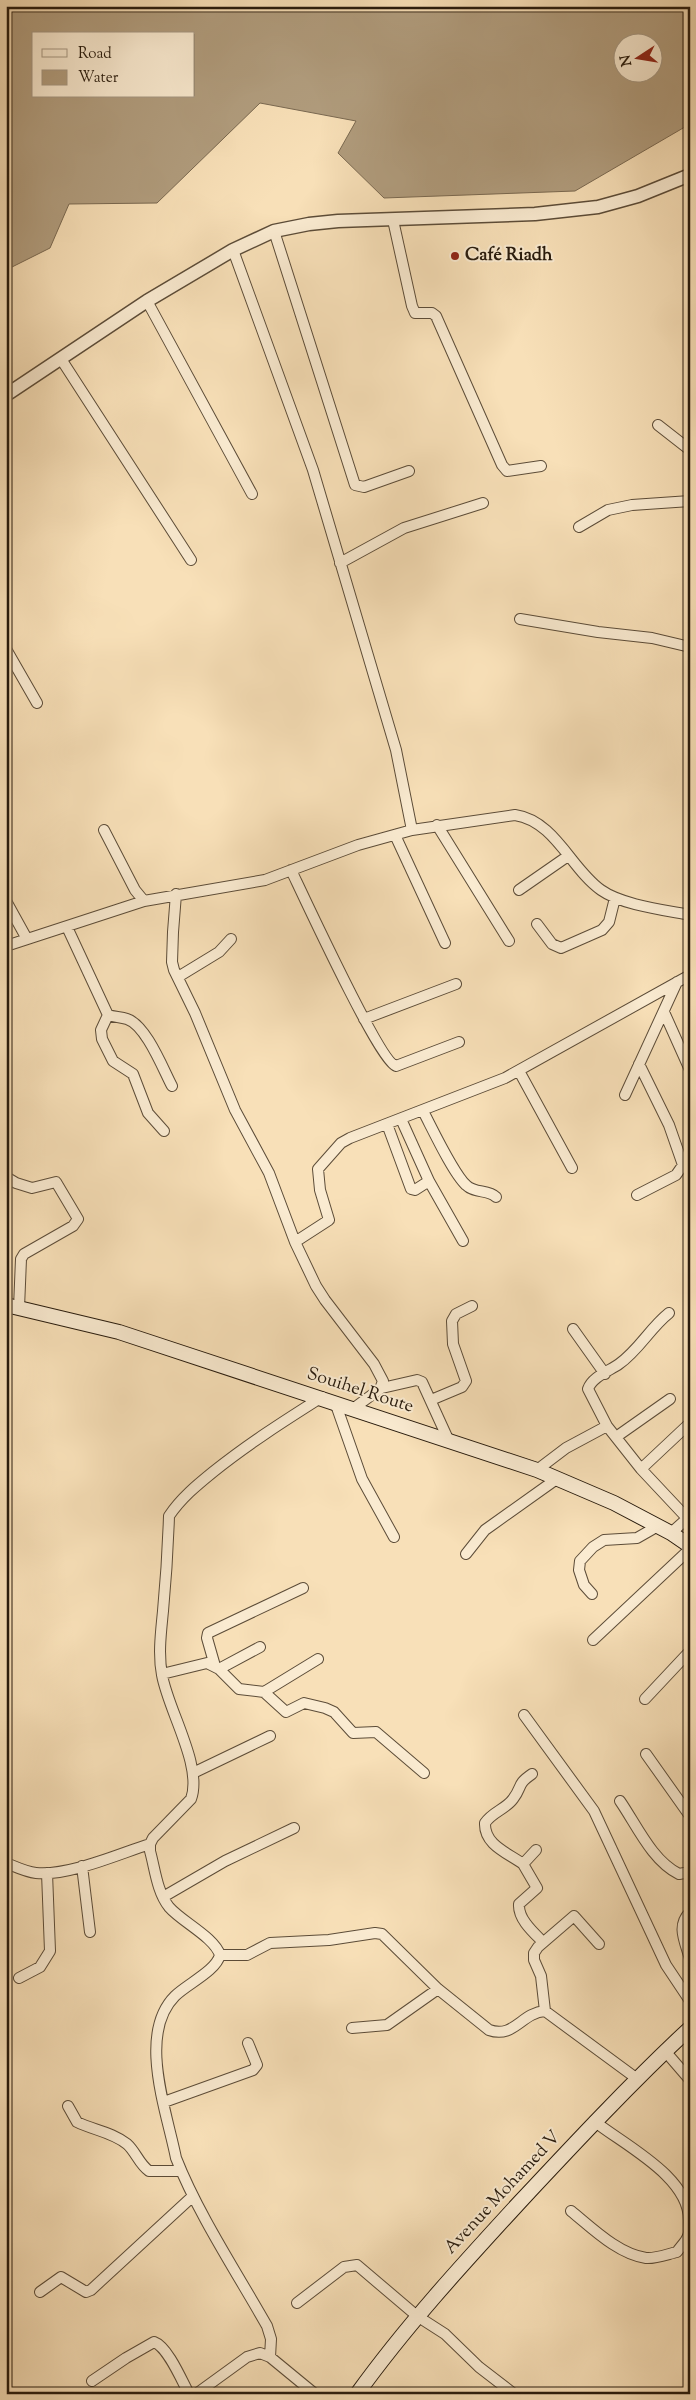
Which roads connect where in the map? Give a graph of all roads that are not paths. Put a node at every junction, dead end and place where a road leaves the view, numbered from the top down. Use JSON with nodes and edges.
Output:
{"nodes":[{"id":1,"x":690,"y":175,"type":"edge"},
{"id":2,"x":393,"y":220,"type":"junction"},
{"id":3,"x":274,"y":231,"type":"junction"},
{"id":4,"x":233,"y":250,"type":"junction"},
{"id":5,"x":148,"y":301,"type":"junction"},
{"id":6,"x":62,"y":359,"type":"junction"},
{"id":7,"x":6,"y":395,"type":"edge"},
{"id":8,"x":658,"y":425,"type":"dead end"},
{"id":9,"x":690,"y":450,"type":"edge"},
{"id":10,"x":541,"y":466,"type":"dead end"},
{"id":11,"x":409,"y":471,"type":"dead end"},
{"id":12,"x":252,"y":494,"type":"dead end"},
{"id":13,"x":690,"y":501,"type":"edge"},
{"id":14,"x":483,"y":503,"type":"dead end"},
{"id":15,"x":579,"y":527,"type":"dead end"},
{"id":16,"x":191,"y":560,"type":"dead end"},
{"id":17,"x":340,"y":563,"type":"junction"},
{"id":18,"x":520,"y":619,"type":"dead end"},
{"id":19,"x":690,"y":647,"type":"edge"},
{"id":20,"x":6,"y":649,"type":"edge"},
{"id":21,"x":36,"y":703,"type":"dead end"},
{"id":22,"x":437,"y":825,"type":"junction"},
{"id":23,"x":104,"y":830,"type":"dead end"},
{"id":24,"x":412,"y":830,"type":"junction"},
{"id":25,"x":395,"y":835,"type":"junction"},
{"id":26,"x":568,"y":856,"type":"junction"},
{"id":27,"x":291,"y":870,"type":"junction"},
{"id":28,"x":519,"y":890,"type":"dead end"},
{"id":29,"x":176,"y":894,"type":"junction"},
{"id":30,"x":615,"y":898,"type":"junction"},
{"id":31,"x":6,"y":900,"type":"edge"},
{"id":32,"x":144,"y":901,"type":"junction"},
{"id":33,"x":689,"y":914,"type":"edge"},
{"id":34,"x":537,"y":924,"type":"dead end"},
{"id":35,"x":67,"y":927,"type":"junction"},
{"id":36,"x":27,"y":939,"type":"junction"},
{"id":37,"x":230,"y":939,"type":"dead end"},
{"id":38,"x":509,"y":941,"type":"dead end"},
{"id":39,"x":446,"y":944,"type":"dead end"},
{"id":40,"x":6,"y":946,"type":"edge"},
{"id":41,"x":690,"y":975,"type":"edge"},
{"id":42,"x":178,"y":977,"type":"junction"},
{"id":43,"x":456,"y":984,"type":"dead end"},
{"id":44,"x":673,"y":984,"type":"junction"},
{"id":45,"x":664,"y":1012,"type":"junction"},
{"id":46,"x":108,"y":1015,"type":"junction"},
{"id":47,"x":364,"y":1019,"type":"junction"},
{"id":48,"x":460,"y":1042,"type":"dead end"},
{"id":49,"x":639,"y":1064,"type":"junction"},
{"id":50,"x":690,"y":1070,"type":"edge"},
{"id":51,"x":519,"y":1071,"type":"junction"},
{"id":52,"x":172,"y":1086,"type":"dead end"},
{"id":53,"x":625,"y":1095,"type":"dead end"},
{"id":54,"x":423,"y":1111,"type":"junction"},
{"id":55,"x":401,"y":1119,"type":"junction"},
{"id":56,"x":387,"y":1124,"type":"junction"},
{"id":57,"x":164,"y":1130,"type":"dead end"},
{"id":58,"x":572,"y":1168,"type":"dead end"},
{"id":59,"x":6,"y":1177,"type":"edge"},
{"id":60,"x":429,"y":1181,"type":"junction"},
{"id":61,"x":637,"y":1195,"type":"dead end"},
{"id":62,"x":496,"y":1197,"type":"dead end"},
{"id":63,"x":295,"y":1242,"type":"junction"},
{"id":64,"x":463,"y":1242,"type":"dead end"},
{"id":65,"x":13,"y":1306,"type":"edge"},
{"id":66,"x":472,"y":1306,"type":"dead end"},
{"id":67,"x":669,"y":1313,"type":"dead end"},
{"id":68,"x":574,"y":1329,"type":"dead end"},
{"id":69,"x":605,"y":1374,"type":"junction"},
{"id":70,"x":382,"y":1388,"type":"junction"},
{"id":71,"x":322,"y":1397,"type":"junction"},
{"id":72,"x":670,"y":1399,"type":"dead end"},
{"id":73,"x":431,"y":1400,"type":"junction"},
{"id":74,"x":335,"y":1402,"type":"junction"},
{"id":75,"x":354,"y":1408,"type":"junction"},
{"id":76,"x":690,"y":1423,"type":"edge"},
{"id":77,"x":607,"y":1426,"type":"junction"},
{"id":78,"x":616,"y":1437,"type":"junction"},
{"id":79,"x":448,"y":1439,"type":"junction"},
{"id":80,"x":641,"y":1469,"type":"junction"},
{"id":81,"x":537,"y":1470,"type":"junction"},
{"id":82,"x":558,"y":1478,"type":"junction"},
{"id":83,"x":688,"y":1517,"type":"edge"},
{"id":84,"x":658,"y":1526,"type":"junction"},
{"id":85,"x":671,"y":1533,"type":"junction"},
{"id":86,"x":394,"y":1537,"type":"dead end"},
{"id":87,"x":690,"y":1548,"type":"edge"},
{"id":88,"x":466,"y":1554,"type":"dead end"},
{"id":89,"x":302,"y":1588,"type":"dead end"},
{"id":90,"x":592,"y":1594,"type":"dead end"},
{"id":91,"x":593,"y":1640,"type":"dead end"},
{"id":92,"x":260,"y":1647,"type":"dead end"},
{"id":93,"x":690,"y":1650,"type":"edge"},
{"id":94,"x":318,"y":1659,"type":"dead end"},
{"id":95,"x":217,"y":1668,"type":"junction"},
{"id":96,"x":162,"y":1674,"type":"junction"},
{"id":97,"x":264,"y":1692,"type":"junction"},
{"id":98,"x":645,"y":1699,"type":"dead end"},
{"id":99,"x":524,"y":1715,"type":"dead end"},
{"id":100,"x":270,"y":1736,"type":"dead end"},
{"id":101,"x":646,"y":1754,"type":"dead end"},
{"id":102,"x":193,"y":1773,"type":"junction"},
{"id":103,"x":424,"y":1773,"type":"dead end"},
{"id":104,"x":532,"y":1774,"type":"dead end"},
{"id":105,"x":620,"y":1801,"type":"dead end"},
{"id":106,"x":690,"y":1816,"type":"edge"},
{"id":107,"x":294,"y":1828,"type":"dead end"},
{"id":108,"x":150,"y":1844,"type":"junction"},
{"id":109,"x":536,"y":1850,"type":"dead end"},
{"id":110,"x":690,"y":1854,"type":"edge"},
{"id":111,"x":6,"y":1863,"type":"edge"},
{"id":112,"x":523,"y":1864,"type":"junction"},
{"id":113,"x":82,"y":1866,"type":"junction"},
{"id":114,"x":690,"y":1868,"type":"edge"},
{"id":115,"x":690,"y":1872,"type":"edge"},
{"id":116,"x":47,"y":1873,"type":"junction"},
{"id":117,"x":163,"y":1896,"type":"junction"},
{"id":118,"x":690,"y":1912,"type":"edge"},
{"id":119,"x":90,"y":1932,"type":"dead end"},
{"id":120,"x":543,"y":1942,"type":"junction"},
{"id":121,"x":599,"y":1944,"type":"dead end"},
{"id":122,"x":220,"y":1955,"type":"junction"},
{"id":123,"x":690,"y":1959,"type":"edge"},
{"id":124,"x":19,"y":1978,"type":"dead end"},
{"id":125,"x":438,"y":1989,"type":"junction"},
{"id":126,"x":690,"y":2001,"type":"edge"},
{"id":127,"x":545,"y":2011,"type":"junction"},
{"id":128,"x":352,"y":2028,"type":"dead end"},
{"id":129,"x":690,"y":2028,"type":"edge"},
{"id":130,"x":248,"y":2043,"type":"dead end"},
{"id":131,"x":665,"y":2051,"type":"junction"},
{"id":132,"x":636,"y":2078,"type":"junction"},
{"id":133,"x":690,"y":2080,"type":"edge"},
{"id":134,"x":164,"y":2102,"type":"junction"},
{"id":135,"x":68,"y":2106,"type":"dead end"},
{"id":136,"x":594,"y":2121,"type":"junction"},
{"id":137,"x":181,"y":2171,"type":"junction"},
{"id":138,"x":193,"y":2196,"type":"junction"},
{"id":139,"x":571,"y":2211,"type":"dead end"},
{"id":140,"x":40,"y":2292,"type":"dead end"},
{"id":141,"x":297,"y":2303,"type":"dead end"},
{"id":142,"x":417,"y":2316,"type":"junction"},
{"id":143,"x":270,"y":2358,"type":"junction"},
{"id":144,"x":92,"y":2381,"type":"dead end"},
{"id":145,"x":690,"y":2390,"type":"edge"},
{"id":146,"x":189,"y":2394,"type":"edge"},
{"id":147,"x":196,"y":2394,"type":"edge"},
{"id":148,"x":315,"y":2394,"type":"edge"},
{"id":149,"x":357,"y":2394,"type":"edge"},
{"id":150,"x":514,"y":2394,"type":"edge"},
{"id":151,"x":687,"y":2394,"type":"edge"}],
"edges":[{"from":1,"to":2,"type":"street"},
{"from":2,"to":3,"type":"street"},
{"from":2,"to":10,"type":"street"},
{"from":3,"to":4,"type":"street"},
{"from":3,"to":11,"type":"street"},
{"from":4,"to":5,"type":"street"},
{"from":4,"to":17,"type":"street"},
{"from":5,"to":6,"type":"street"},
{"from":5,"to":12,"type":"street"},
{"from":6,"to":7,"type":"street"},
{"from":6,"to":16,"type":"street"},
{"from":8,"to":9,"type":"street"},
{"from":13,"to":15,"type":"street"},
{"from":14,"to":17,"type":"street"},
{"from":17,"to":24,"type":"street"},
{"from":18,"to":19,"type":"street"},
{"from":20,"to":21,"type":"street"},
{"from":22,"to":24,"type":"street"},
{"from":22,"to":26,"type":"street"},
{"from":22,"to":38,"type":"street"},
{"from":23,"to":32,"type":"street"},
{"from":24,"to":25,"type":"street"},
{"from":25,"to":27,"type":"street"},
{"from":25,"to":39,"type":"street"},
{"from":26,"to":28,"type":"street"},
{"from":26,"to":30,"type":"street"},
{"from":27,"to":29,"type":"street"},
{"from":27,"to":47,"type":"street"},
{"from":29,"to":32,"type":"street"},
{"from":29,"to":42,"type":"street"},
{"from":30,"to":33,"type":"street"},
{"from":30,"to":34,"type":"street"},
{"from":31,"to":36,"type":"street"},
{"from":32,"to":35,"type":"street"},
{"from":35,"to":36,"type":"street"},
{"from":35,"to":46,"type":"street"},
{"from":36,"to":40,"type":"street"},
{"from":37,"to":42,"type":"street"},
{"from":41,"to":44,"type":"street"},
{"from":42,"to":63,"type":"street"},
{"from":43,"to":47,"type":"street"},
{"from":44,"to":45,"type":"street"},
{"from":44,"to":51,"type":"street"},
{"from":45,"to":49,"type":"street"},
{"from":45,"to":50,"type":"street"},
{"from":46,"to":52,"type":"street"},
{"from":46,"to":57,"type":"street"},
{"from":47,"to":48,"type":"street"},
{"from":49,"to":53,"type":"street"},
{"from":49,"to":61,"type":"street"},
{"from":51,"to":54,"type":"street"},
{"from":51,"to":58,"type":"street"},
{"from":54,"to":55,"type":"street"},
{"from":54,"to":62,"type":"street"},
{"from":55,"to":56,"type":"street"},
{"from":55,"to":60,"type":"street"},
{"from":56,"to":60,"type":"street"},
{"from":56,"to":63,"type":"street"},
{"from":59,"to":65,"type":"street"},
{"from":60,"to":64,"type":"street"},
{"from":63,"to":70,"type":"street"},
{"from":65,"to":71,"type":"main road","name":"Souihel Route"},
{"from":66,"to":73,"type":"street"},
{"from":67,"to":69,"type":"street"},
{"from":68,"to":69,"type":"street"},
{"from":69,"to":77,"type":"street"},
{"from":70,"to":73,"type":"street"},
{"from":70,"to":75,"type":"street"},
{"from":71,"to":74,"type":"main road","name":"Souihel Route"},
{"from":71,"to":96,"type":"street"},
{"from":72,"to":78,"type":"street"},
{"from":73,"to":79,"type":"street"},
{"from":74,"to":75,"type":"main road","name":"Souihel Route"},
{"from":74,"to":86,"type":"street"},
{"from":75,"to":79,"type":"main road","name":"Souihel Route"},
{"from":76,"to":80,"type":"street"},
{"from":77,"to":78,"type":"street"},
{"from":77,"to":81,"type":"street"},
{"from":78,"to":80,"type":"street"},
{"from":79,"to":81,"type":"main road","name":"Souihel Route"},
{"from":80,"to":83,"type":"street"},
{"from":81,"to":82,"type":"main road","name":"Souihel Route"},
{"from":82,"to":84,"type":"main road","name":"Souihel Route"},
{"from":82,"to":88,"type":"street"},
{"from":83,"to":85,"type":"street"},
{"from":84,"to":85,"type":"main road","name":"Souihel Route"},
{"from":84,"to":90,"type":"street"},
{"from":85,"to":87,"type":"main road","name":"Souihel Route"},
{"from":87,"to":91,"type":"street"},
{"from":89,"to":95,"type":"street"},
{"from":92,"to":95,"type":"street"},
{"from":93,"to":98,"type":"street"},
{"from":94,"to":97,"type":"street"},
{"from":95,"to":96,"type":"street"},
{"from":95,"to":97,"type":"street"},
{"from":96,"to":102,"type":"street"},
{"from":97,"to":103,"type":"street"},
{"from":99,"to":126,"type":"street"},
{"from":100,"to":102,"type":"street"},
{"from":101,"to":106,"type":"street"},
{"from":102,"to":108,"type":"street"},
{"from":104,"to":112,"type":"street"},
{"from":105,"to":115,"type":"street"},
{"from":107,"to":117,"type":"street"},
{"from":108,"to":113,"type":"street"},
{"from":108,"to":117,"type":"street"},
{"from":109,"to":112,"type":"street"},
{"from":110,"to":114,"type":"street"},
{"from":111,"to":116,"type":"street"},
{"from":112,"to":120,"type":"street"},
{"from":113,"to":116,"type":"street"},
{"from":113,"to":119,"type":"street"},
{"from":116,"to":124,"type":"street"},
{"from":117,"to":122,"type":"street"},
{"from":118,"to":123,"type":"street"},
{"from":120,"to":121,"type":"street"},
{"from":120,"to":127,"type":"street"},
{"from":122,"to":125,"type":"street"},
{"from":122,"to":134,"type":"street"},
{"from":125,"to":127,"type":"street"},
{"from":125,"to":128,"type":"street"},
{"from":127,"to":132,"type":"street"},
{"from":129,"to":131,"type":"main road","name":"Avenue Mohamed V"},
{"from":130,"to":134,"type":"street"},
{"from":131,"to":132,"type":"main road","name":"Avenue Mohamed V"},
{"from":131,"to":133,"type":"street"},
{"from":132,"to":136,"type":"main road","name":"Avenue Mohamed V"},
{"from":134,"to":137,"type":"street"},
{"from":135,"to":137,"type":"street"},
{"from":136,"to":139,"type":"street"},
{"from":136,"to":142,"type":"main road","name":"Avenue Mohamed V"},
{"from":137,"to":138,"type":"street"},
{"from":138,"to":140,"type":"street"},
{"from":138,"to":143,"type":"street"},
{"from":141,"to":142,"type":"street"},
{"from":142,"to":149,"type":"main road","name":"Avenue Mohamed V"},
{"from":142,"to":150,"type":"street"},
{"from":143,"to":147,"type":"street"},
{"from":143,"to":148,"type":"street"},
{"from":144,"to":146,"type":"street"},
{"from":145,"to":151,"type":"street"}]}
